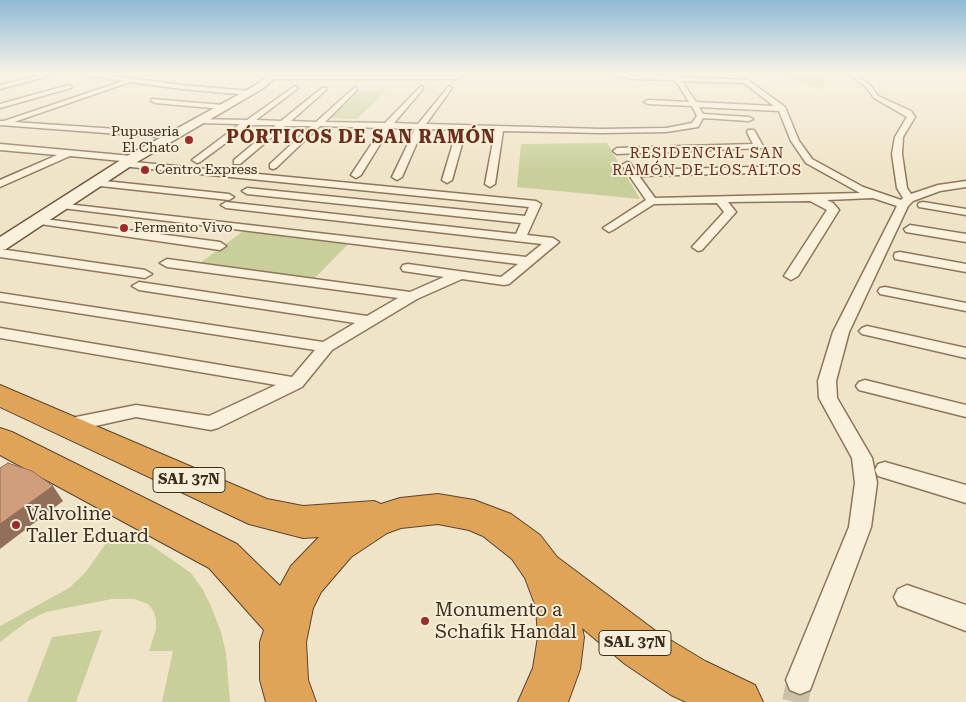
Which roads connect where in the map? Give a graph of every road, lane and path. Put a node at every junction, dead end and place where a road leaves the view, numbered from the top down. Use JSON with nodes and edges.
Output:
{"nodes":[{"id":1,"x":54,"y":106,"type":"edge"},
{"id":2,"x":209,"y":106,"type":"edge"},
{"id":3,"x":271,"y":106,"type":"edge"},
{"id":4,"x":304,"y":106,"type":"edge"},
{"id":5,"x":337,"y":106,"type":"edge"},
{"id":6,"x":405,"y":106,"type":"edge"},
{"id":7,"x":436,"y":106,"type":"edge"},
{"id":8,"x":695,"y":106,"type":"edge"},
{"id":9,"x":734,"y":106,"type":"edge"},
{"id":10,"x":778,"y":106,"type":"edge"},
{"id":11,"x":894,"y":106,"type":"edge"},
{"id":12,"x":223,"y":107,"type":"joint"},
{"id":13,"x":782,"y":109,"type":"junction"},
{"id":14,"x":701,"y":116,"type":"junction"},
{"id":15,"x":748,"y":119,"type":"dead end"},
{"id":16,"x":654,"y":120,"type":"dead end"},
{"id":17,"x":196,"y":122,"type":"junction"},
{"id":18,"x":0,"y":123,"type":"edge"},
{"id":19,"x":247,"y":123,"type":"junction"},
{"id":20,"x":282,"y":124,"type":"junction"},
{"id":21,"x":317,"y":124,"type":"junction"},
{"id":22,"x":387,"y":126,"type":"junction"},
{"id":23,"x":420,"y":127,"type":"junction"},
{"id":24,"x":462,"y":128,"type":"junction"},
{"id":25,"x":498,"y":129,"type":"junction"},
{"id":26,"x":666,"y":130,"type":"junction"},
{"id":27,"x":602,"y":131,"type":"junction"},
{"id":28,"x":751,"y":132,"type":"dead end"},
{"id":29,"x":172,"y":135,"type":"junction"},
{"id":30,"x":0,"y":147,"type":"edge"},
{"id":31,"x":617,"y":150,"type":"junction"},
{"id":32,"x":70,"y":153,"type":"junction"},
{"id":33,"x":197,"y":160,"type":"dead end"},
{"id":34,"x":128,"y":162,"type":"junction"},
{"id":35,"x":237,"y":162,"type":"dead end"},
{"id":36,"x":273,"y":166,"type":"dead end"},
{"id":37,"x":794,"y":169,"type":"dead end"},
{"id":38,"x":632,"y":173,"type":"junction"},
{"id":39,"x":356,"y":175,"type":"dead end"},
{"id":40,"x":397,"y":177,"type":"dead end"},
{"id":41,"x":446,"y":180,"type":"dead end"},
{"id":42,"x":95,"y":183,"type":"junction"},
{"id":43,"x":0,"y":184,"type":"edge"},
{"id":44,"x":490,"y":184,"type":"dead end"},
{"id":45,"x":966,"y":184,"type":"edge"},
{"id":46,"x":247,"y":191,"type":"dead end"},
{"id":47,"x":875,"y":196,"type":"junction"},
{"id":48,"x":810,"y":197,"type":"junction"},
{"id":49,"x":720,"y":200,"type":"junction"},
{"id":50,"x":652,"y":201,"type":"junction"},
{"id":51,"x":906,"y":201,"type":"junction"},
{"id":52,"x":62,"y":205,"type":"junction"},
{"id":53,"x":923,"y":205,"type":"dead end"},
{"id":54,"x":966,"y":212,"type":"edge"},
{"id":55,"x":529,"y":220,"type":"junction"},
{"id":56,"x":37,"y":221,"type":"junction"},
{"id":57,"x":609,"y":228,"type":"dead end"},
{"id":58,"x":910,"y":229,"type":"dead end"},
{"id":59,"x":520,"y":238,"type":"junction"},
{"id":60,"x":966,"y":238,"type":"edge"},
{"id":61,"x":0,"y":245,"type":"edge"},
{"id":62,"x":220,"y":246,"type":"dead end"},
{"id":63,"x":698,"y":247,"type":"dead end"},
{"id":64,"x":422,"y":248,"type":"junction"},
{"id":65,"x":0,"y":253,"type":"edge"},
{"id":66,"x":900,"y":256,"type":"dead end"},
{"id":67,"x":529,"y":261,"type":"junction"},
{"id":68,"x":167,"y":263,"type":"dead end"},
{"id":69,"x":408,"y":268,"type":"junction"},
{"id":70,"x":966,"y":268,"type":"edge"},
{"id":71,"x":460,"y":275,"type":"junction"},
{"id":72,"x":791,"y":276,"type":"dead end"},
{"id":73,"x":885,"y":291,"type":"dead end"},
{"id":74,"x":390,"y":293,"type":"junction"},
{"id":75,"x":412,"y":296,"type":"junction"},
{"id":76,"x":0,"y":297,"type":"edge"},
{"id":77,"x":966,"y":307,"type":"edge"},
{"id":78,"x":369,"y":320,"type":"junction"},
{"id":79,"x":867,"y":331,"type":"dead end"},
{"id":80,"x":0,"y":333,"type":"edge"},
{"id":81,"x":326,"y":347,"type":"junction"},
{"id":82,"x":966,"y":353,"type":"edge"},
{"id":83,"x":296,"y":383,"type":"junction"},
{"id":84,"x":865,"y":386,"type":"dead end"},
{"id":85,"x":0,"y":394,"type":"edge"},
{"id":86,"x":966,"y":411,"type":"edge"},
{"id":87,"x":68,"y":425,"type":"junction"},
{"id":88,"x":0,"y":440,"type":"edge"},
{"id":89,"x":885,"y":470,"type":"dead end"},
{"id":90,"x":966,"y":494,"type":"edge"},
{"id":91,"x":388,"y":516,"type":"junction"},
{"id":92,"x":542,"y":568,"type":"junction"},
{"id":93,"x":907,"y":597,"type":"dead end"},
{"id":94,"x":966,"y":618,"type":"edge"},
{"id":95,"x":287,"y":623,"type":"junction"},
{"id":96,"x":800,"y":680,"type":"tunnel mouth"},
{"id":97,"x":291,"y":702,"type":"edge"},
{"id":98,"x":543,"y":702,"type":"edge"},
{"id":99,"x":738,"y":702,"type":"edge"}],
"edges":[{"from":1,"to":18,"type":"street"},
{"from":2,"to":12,"type":"street"},
{"from":3,"to":19,"type":"street"},
{"from":4,"to":20,"type":"street"},
{"from":5,"to":21,"type":"street"},
{"from":6,"to":22,"type":"street"},
{"from":7,"to":23,"type":"street"},
{"from":8,"to":14,"type":"street"},
{"from":9,"to":13,"type":"street"},
{"from":10,"to":13,"type":"street"},
{"from":11,"to":51,"type":"street"},
{"from":12,"to":17,"type":"main road"},
{"from":13,"to":47,"type":"street"},
{"from":14,"to":15,"type":"street"},
{"from":14,"to":26,"type":"street"},
{"from":16,"to":26,"type":"street"},
{"from":17,"to":19,"type":"street"},
{"from":17,"to":29,"type":"main road"},
{"from":18,"to":29,"type":"street"},
{"from":19,"to":20,"type":"street"},
{"from":19,"to":33,"type":"street"},
{"from":20,"to":21,"type":"street"},
{"from":20,"to":35,"type":"street"},
{"from":21,"to":22,"type":"street"},
{"from":21,"to":36,"type":"street"},
{"from":22,"to":23,"type":"street"},
{"from":22,"to":39,"type":"street"},
{"from":23,"to":24,"type":"street"},
{"from":23,"to":40,"type":"street"},
{"from":24,"to":25,"type":"street"},
{"from":24,"to":41,"type":"street"},
{"from":25,"to":27,"type":"street"},
{"from":25,"to":44,"type":"street"},
{"from":26,"to":27,"type":"street"},
{"from":27,"to":31,"type":"street"},
{"from":28,"to":31,"type":"street"},
{"from":29,"to":34,"type":"main road"},
{"from":30,"to":32,"type":"street"},
{"from":31,"to":38,"type":"street"},
{"from":32,"to":34,"type":"street"},
{"from":32,"to":43,"type":"street"},
{"from":34,"to":42,"type":"main road"},
{"from":34,"to":55,"type":"street"},
{"from":37,"to":38,"type":"street"},
{"from":38,"to":50,"type":"street"},
{"from":42,"to":52,"type":"main road"},
{"from":42,"to":59,"type":"street"},
{"from":45,"to":51,"type":"street"},
{"from":46,"to":55,"type":"street"},
{"from":47,"to":48,"type":"street"},
{"from":47,"to":51,"type":"street"},
{"from":48,"to":49,"type":"street"},
{"from":48,"to":72,"type":"street"},
{"from":49,"to":50,"type":"street"},
{"from":49,"to":63,"type":"street"},
{"from":50,"to":57,"type":"street"},
{"from":51,"to":96,"type":"street"},
{"from":52,"to":56,"type":"main road"},
{"from":52,"to":64,"type":"street"},
{"from":53,"to":54,"type":"street"},
{"from":55,"to":59,"type":"street"},
{"from":56,"to":61,"type":"main road"},
{"from":56,"to":62,"type":"street"},
{"from":58,"to":60,"type":"street"},
{"from":59,"to":67,"type":"street"},
{"from":64,"to":67,"type":"street"},
{"from":64,"to":69,"type":"street"},
{"from":65,"to":78,"type":"street"},
{"from":66,"to":70,"type":"street"},
{"from":67,"to":71,"type":"street"},
{"from":68,"to":74,"type":"street"},
{"from":69,"to":71,"type":"street"},
{"from":69,"to":74,"type":"street"},
{"from":71,"to":75,"type":"street"},
{"from":73,"to":77,"type":"street"},
{"from":74,"to":75,"type":"street"},
{"from":75,"to":78,"type":"street"},
{"from":76,"to":81,"type":"street"},
{"from":78,"to":81,"type":"street"},
{"from":79,"to":82,"type":"street"},
{"from":80,"to":83,"type":"street"},
{"from":81,"to":83,"type":"street"},
{"from":83,"to":87,"type":"street"},
{"from":84,"to":86,"type":"street"},
{"from":85,"to":87,"type":"highway","number":"SAL 37N"},
{"from":87,"to":91,"type":"highway","number":"SAL 37N"},
{"from":88,"to":95,"type":"highway","number":"SAL 37N"},
{"from":89,"to":90,"type":"street"},
{"from":91,"to":92,"type":"highway","number":"SAL 37N"},
{"from":91,"to":95,"type":"highway","number":"SAL 37N"},
{"from":92,"to":98,"type":"highway","number":"SAL 37N"},
{"from":92,"to":99,"type":"highway","number":"SAL 37N"},
{"from":93,"to":94,"type":"street"},
{"from":95,"to":97,"type":"highway","number":"SAL 37N"}]}
